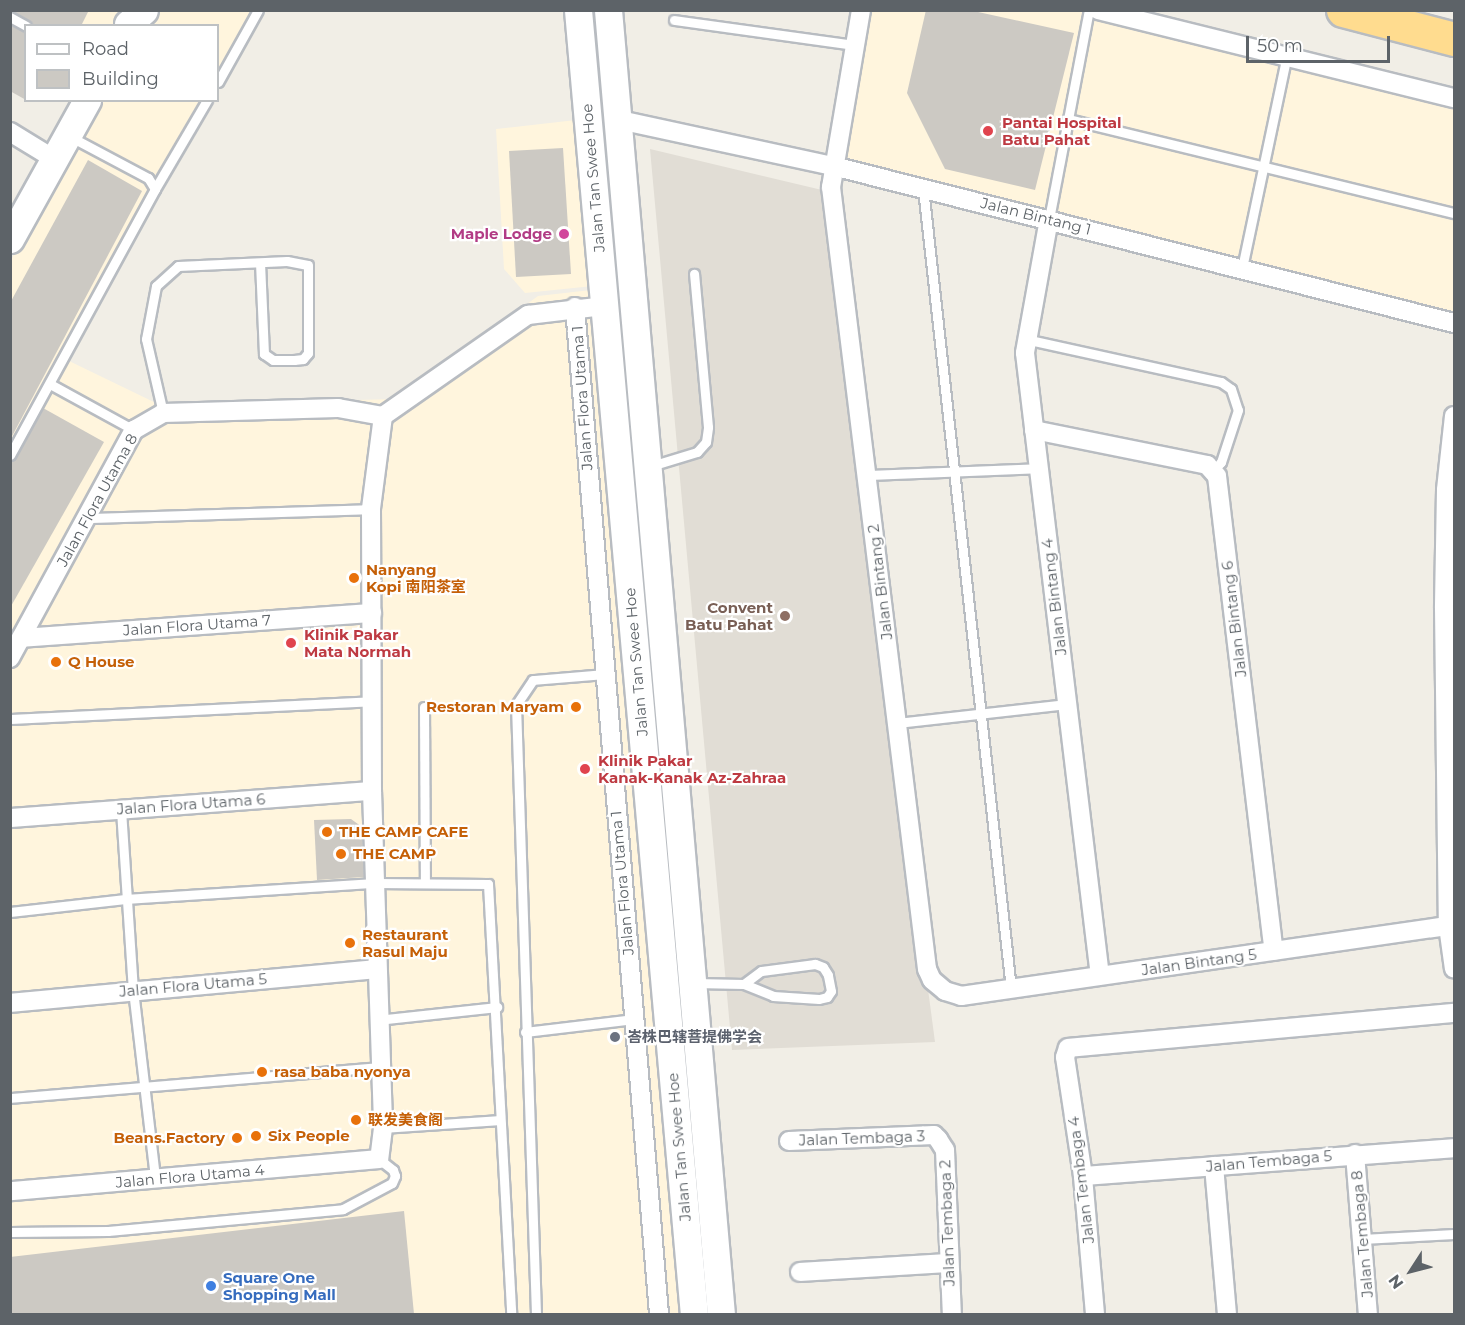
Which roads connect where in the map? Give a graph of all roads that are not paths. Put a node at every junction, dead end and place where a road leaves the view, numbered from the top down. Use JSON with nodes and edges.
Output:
{"nodes":[{"id":1,"x":258,"y":10,"type":"edge"},
{"id":2,"x":578,"y":10,"type":"edge"},
{"id":3,"x":608,"y":10,"type":"edge"},
{"id":4,"x":861,"y":10,"type":"edge"},
{"id":5,"x":1089,"y":10,"type":"edge"},
{"id":6,"x":1098,"y":10,"type":"edge"},
{"id":7,"x":1344,"y":10,"type":"edge"},
{"id":8,"x":10,"y":17,"type":"edge"},
{"id":9,"x":674,"y":20,"type":"dead end"},
{"id":10,"x":24,"y":25,"type":"edge"},
{"id":11,"x":1455,"y":39,"type":"edge"},
{"id":12,"x":855,"y":45,"type":"junction"},
{"id":13,"x":1287,"y":54,"type":"junction"},
{"id":14,"x":219,"y":80,"type":"edge"},
{"id":15,"x":1455,"y":98,"type":"edge"},
{"id":16,"x":86,"y":102,"type":"edge"},
{"id":17,"x":206,"y":102,"type":"edge"},
{"id":18,"x":615,"y":119,"type":"junction"},
{"id":19,"x":1068,"y":119,"type":"junction"},
{"id":20,"x":10,"y":132,"type":"edge"},
{"id":21,"x":68,"y":136,"type":"junction"},
{"id":22,"x":54,"y":159,"type":"junction"},
{"id":23,"x":1266,"y":165,"type":"junction"},
{"id":24,"x":833,"y":166,"type":"junction"},
{"id":25,"x":923,"y":188,"type":"junction"},
{"id":26,"x":154,"y":189,"type":"junction"},
{"id":27,"x":1455,"y":213,"type":"edge"},
{"id":28,"x":1049,"y":219,"type":"junction"},
{"id":29,"x":12,"y":234,"type":"edge"},
{"id":30,"x":260,"y":264,"type":"junction"},
{"id":31,"x":1242,"y":268,"type":"junction"},
{"id":32,"x":694,"y":274,"type":"dead end"},
{"id":33,"x":605,"y":306,"type":"junction"},
{"id":34,"x":575,"y":307,"type":"junction"},
{"id":35,"x":1455,"y":323,"type":"edge"},
{"id":36,"x":1025,"y":339,"type":"junction"},
{"id":37,"x":50,"y":384,"type":"junction"},
{"id":38,"x":163,"y":413,"type":"junction"},
{"id":39,"x":383,"y":416,"type":"junction"},
{"id":40,"x":1455,"y":416,"type":"edge"},
{"id":41,"x":134,"y":430,"type":"junction"},
{"id":42,"x":1034,"y":430,"type":"junction"},
{"id":43,"x":10,"y":455,"type":"edge"},
{"id":44,"x":649,"y":467,"type":"junction"},
{"id":45,"x":1039,"y":468,"type":"junction"},
{"id":46,"x":952,"y":471,"type":"junction"},
{"id":47,"x":1213,"y":471,"type":"junction"},
{"id":48,"x":867,"y":475,"type":"junction"},
{"id":49,"x":1450,"y":490,"type":"edge"},
{"id":50,"x":371,"y":509,"type":"junction"},
{"id":51,"x":88,"y":518,"type":"junction"},
{"id":52,"x":372,"y":613,"type":"junction"},
{"id":53,"x":21,"y":638,"type":"junction"},
{"id":54,"x":10,"y":658,"type":"edge"},
{"id":55,"x":604,"y":674,"type":"junction"},
{"id":56,"x":372,"y":701,"type":"junction"},
{"id":57,"x":1067,"y":704,"type":"junction"},
{"id":58,"x":424,"y":707,"type":"dead end"},
{"id":59,"x":982,"y":713,"type":"junction"},
{"id":60,"x":10,"y":719,"type":"edge"},
{"id":61,"x":897,"y":723,"type":"junction"},
{"id":62,"x":1450,"y":770,"type":"edge"},
{"id":63,"x":372,"y":790,"type":"junction"},
{"id":64,"x":121,"y":810,"type":"junction"},
{"id":65,"x":10,"y":818,"type":"edge"},
{"id":66,"x":374,"y":883,"type":"junction"},
{"id":67,"x":425,"y":884,"type":"junction"},
{"id":68,"x":125,"y":899,"type":"junction"},
{"id":69,"x":10,"y":912,"type":"edge"},
{"id":70,"x":1451,"y":926,"type":"edge"},
{"id":71,"x":1274,"y":951,"type":"junction"},
{"id":72,"x":376,"y":969,"type":"junction"},
{"id":73,"x":1455,"y":969,"type":"edge"},
{"id":74,"x":1100,"y":976,"type":"junction"},
{"id":75,"x":692,"y":983,"type":"junction"},
{"id":76,"x":744,"y":984,"type":"junction"},
{"id":77,"x":1011,"y":989,"type":"junction"},
{"id":78,"x":133,"y":990,"type":"junction"},
{"id":79,"x":945,"y":991,"type":"joint"},
{"id":80,"x":10,"y":1003,"type":"edge"},
{"id":81,"x":497,"y":1007,"type":"junction"},
{"id":82,"x":1455,"y":1014,"type":"edge"},
{"id":83,"x":634,"y":1019,"type":"junction"},
{"id":84,"x":376,"y":1020,"type":"junction"},
{"id":85,"x":525,"y":1032,"type":"junction"},
{"id":86,"x":379,"y":1067,"type":"junction"},
{"id":87,"x":146,"y":1087,"type":"junction"},
{"id":88,"x":10,"y":1098,"type":"edge"},
{"id":89,"x":500,"y":1120,"type":"junction"},
{"id":90,"x":383,"y":1128,"type":"junction"},
{"id":91,"x":934,"y":1135,"type":"joint"},
{"id":92,"x":789,"y":1141,"type":"dead end"},
{"id":93,"x":1455,"y":1148,"type":"edge"},
{"id":94,"x":1355,"y":1154,"type":"junction"},
{"id":95,"x":375,"y":1160,"type":"junction"},
{"id":96,"x":1214,"y":1167,"type":"junction"},
{"id":97,"x":1083,"y":1176,"type":"junction"},
{"id":98,"x":155,"y":1178,"type":"junction"},
{"id":99,"x":10,"y":1191,"type":"edge"},
{"id":100,"x":10,"y":1232,"type":"edge"},
{"id":101,"x":1455,"y":1234,"type":"edge"},
{"id":102,"x":1362,"y":1239,"type":"junction"},
{"id":103,"x":947,"y":1263,"type":"junction"},
{"id":104,"x":800,"y":1272,"type":"dead end"},
{"id":105,"x":511,"y":1314,"type":"edge"},
{"id":106,"x":536,"y":1314,"type":"edge"},
{"id":107,"x":659,"y":1314,"type":"edge"},
{"id":108,"x":694,"y":1314,"type":"edge"},
{"id":109,"x":721,"y":1314,"type":"edge"},
{"id":110,"x":952,"y":1314,"type":"edge"},
{"id":111,"x":1095,"y":1314,"type":"edge"},
{"id":112,"x":1227,"y":1314,"type":"edge"},
{"id":113,"x":1368,"y":1314,"type":"edge"}],
"edges":[{"from":1,"to":14,"type":"lane"},
{"from":2,"to":33,"type":"main road","name":"Jalan Tan Swee Hoe"},
{"from":3,"to":18,"type":"main road","name":"Jalan Tan Swee Hoe"},
{"from":4,"to":12,"type":"street","name":"Jalan Bintang 2"},
{"from":5,"to":19,"type":"lane"},
{"from":6,"to":13,"type":"street"},
{"from":7,"to":11,"type":"highway"},
{"from":8,"to":10,"type":"lane"},
{"from":9,"to":12,"type":"lane"},
{"from":12,"to":24,"type":"street","name":"Jalan Bintang 2"},
{"from":13,"to":15,"type":"street"},
{"from":13,"to":23,"type":"lane"},
{"from":16,"to":21,"type":"main road"},
{"from":17,"to":26,"type":"lane"},
{"from":18,"to":24,"type":"street","name":"Jalan Bintang 1"},
{"from":18,"to":44,"type":"main road","name":"Jalan Tan Swee Hoe"},
{"from":19,"to":23,"type":"lane"},
{"from":19,"to":28,"type":"lane"},
{"from":20,"to":22,"type":"street"},
{"from":21,"to":22,"type":"main road"},
{"from":21,"to":26,"type":"lane"},
{"from":22,"to":29,"type":"main road"},
{"from":23,"to":27,"type":"lane"},
{"from":23,"to":31,"type":"lane"},
{"from":24,"to":25,"type":"street","name":"Jalan Bintang 1"},
{"from":24,"to":48,"type":"street","name":"Jalan Bintang 2"},
{"from":25,"to":28,"type":"street","name":"Jalan Bintang 1"},
{"from":25,"to":46,"type":"lane"},
{"from":26,"to":37,"type":"lane"},
{"from":28,"to":31,"type":"street","name":"Jalan Bintang 1"},
{"from":28,"to":36,"type":"street","name":"Jalan Bintang 4"},
{"from":30,"to":30,"type":"lane"},
{"from":30,"to":38,"type":"lane"},
{"from":31,"to":35,"type":"street","name":"Jalan Bintang 1"},
{"from":32,"to":44,"type":"lane"},
{"from":33,"to":34,"type":"street"},
{"from":33,"to":108,"type":"main road","name":"Jalan Tan Swee Hoe"},
{"from":34,"to":39,"type":"street"},
{"from":34,"to":55,"type":"street","name":"Jalan Flora Utama 1"},
{"from":36,"to":42,"type":"street","name":"Jalan Bintang 4"},
{"from":36,"to":47,"type":"lane"},
{"from":37,"to":41,"type":"lane"},
{"from":37,"to":43,"type":"lane"},
{"from":38,"to":39,"type":"street","name":"Jalan Flora Utama 8"},
{"from":38,"to":41,"type":"street","name":"Jalan Flora Utama 8"},
{"from":39,"to":50,"type":"street"},
{"from":40,"to":49,"type":"street"},
{"from":41,"to":51,"type":"street","name":"Jalan Flora Utama 8"},
{"from":42,"to":45,"type":"street","name":"Jalan Bintang 4"},
{"from":42,"to":47,"type":"street"},
{"from":44,"to":75,"type":"main road","name":"Jalan Tan Swee Hoe"},
{"from":45,"to":46,"type":"lane"},
{"from":45,"to":57,"type":"street","name":"Jalan Bintang 4"},
{"from":46,"to":48,"type":"lane"},
{"from":46,"to":59,"type":"lane"},
{"from":47,"to":71,"type":"street","name":"Jalan Bintang 6"},
{"from":48,"to":61,"type":"street","name":"Jalan Bintang 2"},
{"from":49,"to":62,"type":"street"},
{"from":50,"to":51,"type":"lane"},
{"from":50,"to":52,"type":"street"},
{"from":51,"to":53,"type":"street","name":"Jalan Flora Utama 8"},
{"from":52,"to":53,"type":"street","name":"Jalan Flora Utama 7"},
{"from":52,"to":56,"type":"street"},
{"from":53,"to":54,"type":"street","name":"Jalan Flora Utama 8"},
{"from":55,"to":83,"type":"street","name":"Jalan Flora Utama 1"},
{"from":55,"to":85,"type":"lane"},
{"from":56,"to":60,"type":"lane"},
{"from":56,"to":63,"type":"street"},
{"from":57,"to":59,"type":"lane"},
{"from":57,"to":74,"type":"street","name":"Jalan Bintang 4"},
{"from":58,"to":67,"type":"lane"},
{"from":59,"to":61,"type":"lane"},
{"from":59,"to":77,"type":"lane"},
{"from":61,"to":79,"type":"street","name":"Jalan Bintang 2"},
{"from":62,"to":70,"type":"street"},
{"from":63,"to":64,"type":"street","name":"Jalan Flora Utama 6"},
{"from":63,"to":66,"type":"street"},
{"from":64,"to":65,"type":"street","name":"Jalan Flora Utama 6"},
{"from":64,"to":68,"type":"lane"},
{"from":66,"to":67,"type":"lane"},
{"from":66,"to":68,"type":"lane"},
{"from":66,"to":72,"type":"street"},
{"from":67,"to":81,"type":"lane"},
{"from":68,"to":69,"type":"lane"},
{"from":68,"to":78,"type":"lane"},
{"from":70,"to":71,"type":"street","name":"Jalan Bintang 5"},
{"from":70,"to":73,"type":"street"},
{"from":71,"to":74,"type":"street","name":"Jalan Bintang 5"},
{"from":72,"to":78,"type":"street","name":"Jalan Flora Utama 5"},
{"from":72,"to":84,"type":"street"},
{"from":74,"to":77,"type":"street","name":"Jalan Bintang 5"},
{"from":75,"to":76,"type":"lane"},
{"from":75,"to":109,"type":"main road","name":"Jalan Tan Swee Hoe"},
{"from":76,"to":76,"type":"lane"},
{"from":77,"to":79,"type":"street","name":"Jalan Bintang 5"},
{"from":78,"to":80,"type":"street","name":"Jalan Flora Utama 5"},
{"from":78,"to":87,"type":"lane"},
{"from":81,"to":84,"type":"lane"},
{"from":81,"to":89,"type":"lane"},
{"from":82,"to":97,"type":"street","name":"Jalan Tembaga 4"},
{"from":83,"to":85,"type":"lane"},
{"from":83,"to":107,"type":"street","name":"Jalan Flora Utama 1"},
{"from":84,"to":86,"type":"street"},
{"from":85,"to":106,"type":"lane"},
{"from":86,"to":87,"type":"lane"},
{"from":86,"to":90,"type":"street"},
{"from":87,"to":88,"type":"lane"},
{"from":87,"to":98,"type":"lane"},
{"from":89,"to":90,"type":"lane"},
{"from":89,"to":105,"type":"lane"},
{"from":90,"to":95,"type":"street"},
{"from":91,"to":92,"type":"street","name":"Jalan Tembaga 3"},
{"from":91,"to":103,"type":"street","name":"Jalan Tembaga 2"},
{"from":93,"to":94,"type":"street","name":"Jalan Tembaga 5"},
{"from":94,"to":96,"type":"street","name":"Jalan Tembaga 5"},
{"from":94,"to":102,"type":"street","name":"Jalan Tembaga 8"},
{"from":95,"to":98,"type":"street","name":"Jalan Flora Utama 4"},
{"from":95,"to":100,"type":"lane"},
{"from":96,"to":97,"type":"street","name":"Jalan Tembaga 5"},
{"from":96,"to":112,"type":"street"},
{"from":97,"to":111,"type":"street","name":"Jalan Tembaga 4"},
{"from":98,"to":99,"type":"street","name":"Jalan Flora Utama 4"},
{"from":101,"to":102,"type":"lane"},
{"from":102,"to":113,"type":"street","name":"Jalan Tembaga 8"},
{"from":103,"to":104,"type":"street"},
{"from":103,"to":110,"type":"street","name":"Jalan Tembaga 2"}]}
